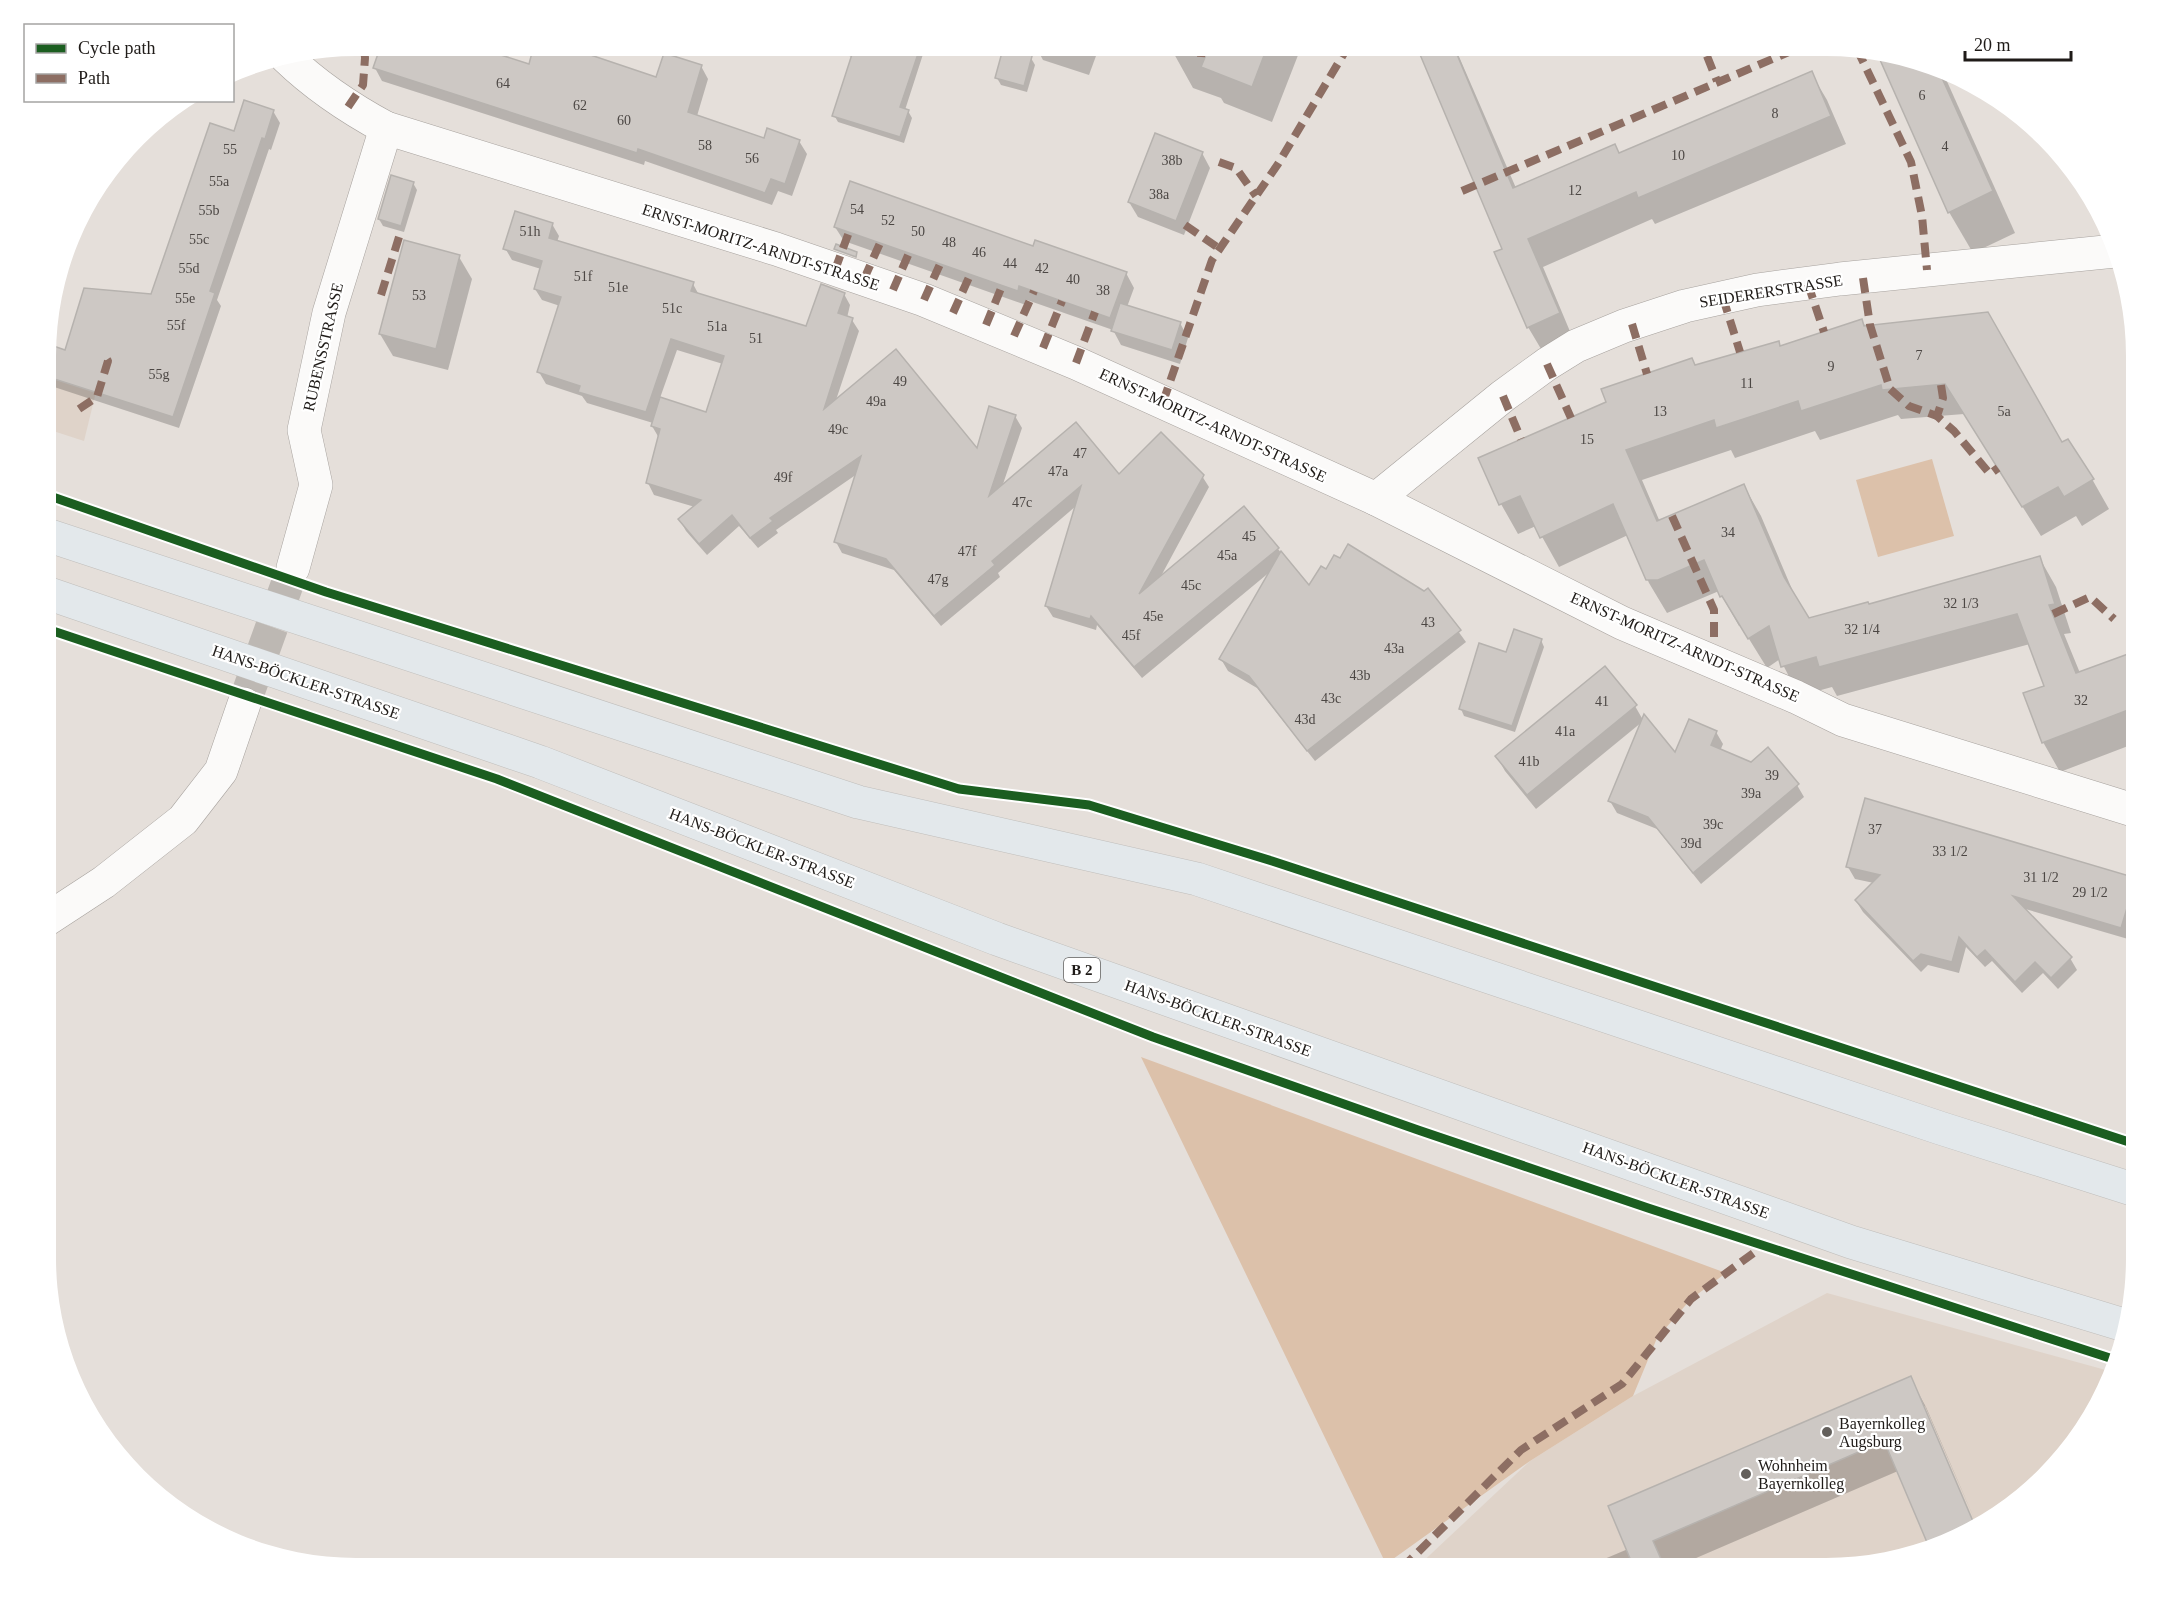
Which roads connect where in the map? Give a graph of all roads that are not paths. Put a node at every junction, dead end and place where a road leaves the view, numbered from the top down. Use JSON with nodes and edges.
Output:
{"nodes":[{"id":1,"x":292,"y":62,"type":"edge"},
{"id":2,"x":386,"y":128,"type":"junction"},
{"id":3,"x":2107,"y":252,"type":"edge"},
{"id":4,"x":1376,"y":499,"type":"junction"},
{"id":5,"x":56,"y":538,"type":"edge"},
{"id":6,"x":293,"y":568,"type":"tunnel mouth"},
{"id":7,"x":56,"y":596,"type":"edge"},
{"id":8,"x":244,"y":704,"type":"tunnel mouth"},
{"id":9,"x":2126,"y":808,"type":"edge"},
{"id":10,"x":56,"y":913,"type":"edge"},
{"id":11,"x":2126,"y":1187,"type":"edge"},
{"id":12,"x":2118,"y":1323,"type":"edge"}],
"edges":[{"from":1,"to":2,"type":"street","name":"ERNST-MORITZ-ARNDT-STRASSE"},
{"from":2,"to":4,"type":"street","name":"ERNST-MORITZ-ARNDT-STRASSE"},
{"from":2,"to":6,"type":"street","name":"RUBENSSTRASSE"},
{"from":3,"to":4,"type":"street","name":"SEIDERERSTRASSE"},
{"from":4,"to":9,"type":"street","name":"ERNST-MORITZ-ARNDT-STRASSE"},
{"from":5,"to":11,"type":"main road"},
{"from":7,"to":12,"type":"main road","name":"HANS-BÖCKLER-STRASSE","number":"B 2"},
{"from":8,"to":10,"type":"street"}]}
